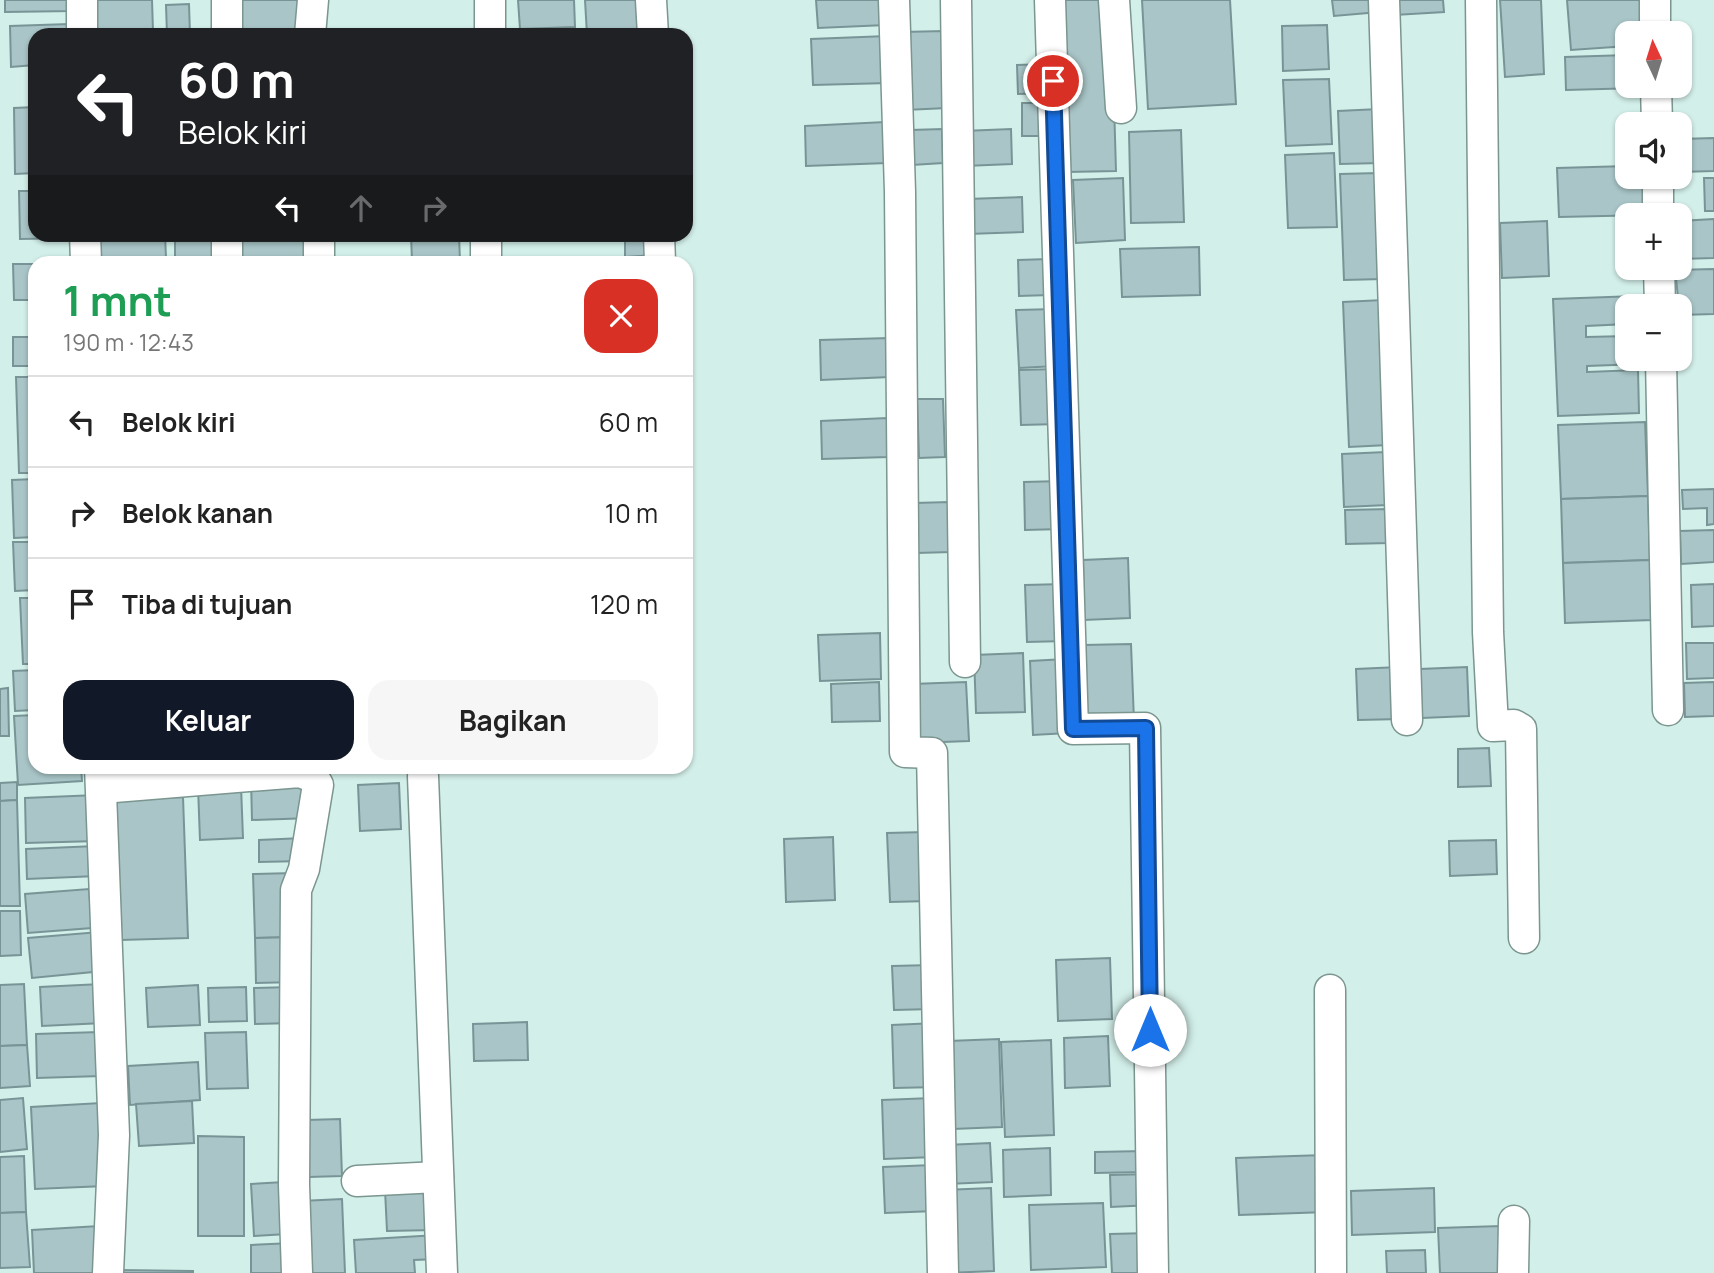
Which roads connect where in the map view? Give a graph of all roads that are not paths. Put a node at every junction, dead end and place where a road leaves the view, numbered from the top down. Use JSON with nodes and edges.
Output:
{"nodes":[{"id":1,"x":82,"y":0,"type":"edge"},
{"id":2,"x":228,"y":0,"type":"edge"},
{"id":3,"x":313,"y":0,"type":"edge"},
{"id":4,"x":490,"y":0,"type":"edge"},
{"id":5,"x":651,"y":0,"type":"edge"},
{"id":6,"x":894,"y":0,"type":"edge"},
{"id":7,"x":956,"y":0,"type":"edge"},
{"id":8,"x":1050,"y":0,"type":"edge"},
{"id":9,"x":1114,"y":0,"type":"edge"},
{"id":10,"x":1384,"y":0,"type":"edge"},
{"id":11,"x":1480,"y":0,"type":"edge"},
{"id":12,"x":1655,"y":0,"type":"edge"},
{"id":13,"x":1655,"y":21,"type":"edge"},
{"id":14,"x":82,"y":28,"type":"edge"},
{"id":15,"x":228,"y":28,"type":"edge"},
{"id":16,"x":311,"y":28,"type":"edge"},
{"id":17,"x":489,"y":28,"type":"edge"},
{"id":18,"x":653,"y":28,"type":"edge"},
{"id":19,"x":1121,"y":108,"type":"dead end"},
{"id":20,"x":1661,"y":371,"type":"edge"},
{"id":21,"x":965,"y":662,"type":"dead end"},
{"id":22,"x":1668,"y":710,"type":"dead end"},
{"id":23,"x":1407,"y":720,"type":"dead end"},
{"id":24,"x":176,"y":774,"type":"edge"},
{"id":25,"x":308,"y":774,"type":"edge"},
{"id":26,"x":423,"y":776,"type":"dead end"},
{"id":27,"x":101,"y":777,"type":"edge"},
{"id":28,"x":1524,"y":938,"type":"dead end"},
{"id":29,"x":1330,"y":990,"type":"dead end"},
{"id":30,"x":438,"y":1177,"type":"junction"},
{"id":31,"x":356,"y":1181,"type":"dead end"},
{"id":32,"x":1514,"y":1221,"type":"dead end"},
{"id":33,"x":107,"y":1273,"type":"edge"},
{"id":34,"x":297,"y":1273,"type":"edge"},
{"id":35,"x":442,"y":1273,"type":"edge"},
{"id":36,"x":943,"y":1273,"type":"edge"},
{"id":37,"x":1153,"y":1273,"type":"edge"},
{"id":38,"x":1331,"y":1273,"type":"edge"},
{"id":39,"x":1513,"y":1273,"type":"edge"}],
"edges":[{"from":1,"to":14,"type":"street"},
{"from":2,"to":15,"type":"street"},
{"from":3,"to":16,"type":"street"},
{"from":4,"to":17,"type":"street"},
{"from":5,"to":18,"type":"street"},
{"from":6,"to":36,"type":"street"},
{"from":7,"to":21,"type":"street"},
{"from":8,"to":37,"type":"street"},
{"from":9,"to":19,"type":"street"},
{"from":10,"to":23,"type":"street"},
{"from":11,"to":28,"type":"street"},
{"from":12,"to":13,"type":"street"},
{"from":20,"to":22,"type":"street"},
{"from":24,"to":27,"type":"street"},
{"from":25,"to":34,"type":"street"},
{"from":26,"to":30,"type":"street"},
{"from":27,"to":33,"type":"street"},
{"from":29,"to":38,"type":"street"},
{"from":30,"to":31,"type":"street"},
{"from":30,"to":35,"type":"street"},
{"from":32,"to":39,"type":"street"}]}
